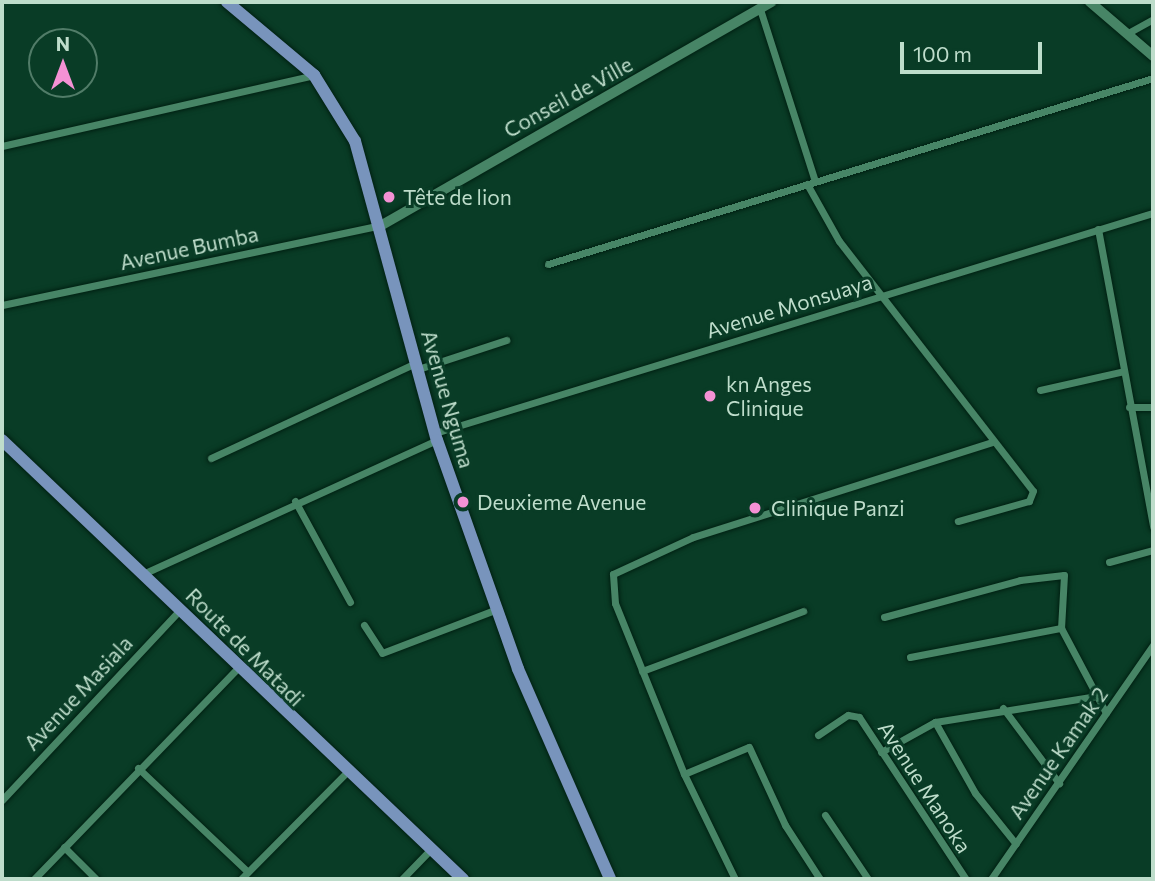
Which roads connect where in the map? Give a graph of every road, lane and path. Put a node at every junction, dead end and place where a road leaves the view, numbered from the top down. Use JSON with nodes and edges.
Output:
{"nodes":[{"id":1,"x":228,"y":2,"type":"edge"},
{"id":2,"x":772,"y":2,"type":"edge"},
{"id":3,"x":1090,"y":2,"type":"edge"},
{"id":4,"x":760,"y":9,"type":"junction"},
{"id":5,"x":1153,"y":19,"type":"edge"},
{"id":6,"x":1128,"y":33,"type":"junction"},
{"id":7,"x":1153,"y":56,"type":"edge"},
{"id":8,"x":314,"y":75,"type":"junction"},
{"id":9,"x":1153,"y":78,"type":"edge"},
{"id":10,"x":2,"y":146,"type":"edge"},
{"id":11,"x":811,"y":182,"type":"junction"},
{"id":12,"x":1153,"y":213,"type":"edge"},
{"id":13,"x":382,"y":225,"type":"junction"},
{"id":14,"x":1098,"y":229,"type":"junction"},
{"id":15,"x":548,"y":264,"type":"dead end"},
{"id":16,"x":881,"y":297,"type":"junction"},
{"id":17,"x":2,"y":305,"type":"edge"},
{"id":18,"x":506,"y":340,"type":"dead end"},
{"id":19,"x":417,"y":366,"type":"junction"},
{"id":20,"x":1124,"y":371,"type":"junction"},
{"id":21,"x":1040,"y":390,"type":"dead end"},
{"id":22,"x":1129,"y":407,"type":"junction"},
{"id":23,"x":1153,"y":407,"type":"edge"},
{"id":24,"x":436,"y":436,"type":"junction"},
{"id":25,"x":2,"y":440,"type":"edge"},
{"id":26,"x":993,"y":442,"type":"junction"},
{"id":27,"x":211,"y":458,"type":"dead end"},
{"id":28,"x":295,"y":501,"type":"junction"},
{"id":29,"x":958,"y":521,"type":"dead end"},
{"id":30,"x":1153,"y":527,"type":"edge"},
{"id":31,"x":1153,"y":550,"type":"edge"},
{"id":32,"x":1109,"y":562,"type":"dead end"},
{"id":33,"x":145,"y":573,"type":"junction"},
{"id":34,"x":350,"y":602,"type":"dead end"},
{"id":35,"x":497,"y":609,"type":"junction"},
{"id":36,"x":180,"y":610,"type":"junction"},
{"id":37,"x":803,"y":611,"type":"dead end"},
{"id":38,"x":884,"y":617,"type":"dead end"},
{"id":39,"x":364,"y":625,"type":"dead end"},
{"id":40,"x":1061,"y":628,"type":"junction"},
{"id":41,"x":1153,"y":645,"type":"edge"},
{"id":42,"x":910,"y":657,"type":"dead end"},
{"id":43,"x":237,"y":668,"type":"junction"},
{"id":44,"x":642,"y":671,"type":"junction"},
{"id":45,"x":1097,"y":696,"type":"junction"},
{"id":46,"x":1003,"y":708,"type":"junction"},
{"id":47,"x":1106,"y":713,"type":"junction"},
{"id":48,"x":936,"y":722,"type":"junction"},
{"id":49,"x":818,"y":735,"type":"dead end"},
{"id":50,"x":881,"y":752,"type":"junction"},
{"id":51,"x":138,"y":768,"type":"junction"},
{"id":52,"x":345,"y":773,"type":"junction"},
{"id":53,"x":684,"y":774,"type":"junction"},
{"id":54,"x":1059,"y":783,"type":"junction"},
{"id":55,"x":2,"y":800,"type":"edge"},
{"id":56,"x":825,"y":815,"type":"dead end"},
{"id":57,"x":1016,"y":844,"type":"junction"},
{"id":58,"x":64,"y":847,"type":"junction"},
{"id":59,"x":430,"y":850,"type":"junction"},
{"id":60,"x":248,"y":872,"type":"junction"},
{"id":61,"x":34,"y":879,"type":"edge"},
{"id":62,"x":96,"y":879,"type":"edge"},
{"id":63,"x":241,"y":879,"type":"edge"},
{"id":64,"x":402,"y":879,"type":"edge"},
{"id":65,"x":463,"y":879,"type":"edge"},
{"id":66,"x":610,"y":879,"type":"edge"},
{"id":67,"x":735,"y":879,"type":"edge"},
{"id":68,"x":820,"y":879,"type":"edge"},
{"id":69,"x":868,"y":879,"type":"edge"},
{"id":70,"x":966,"y":879,"type":"edge"},
{"id":71,"x":990,"y":879,"type":"edge"}],
"edges":[{"from":1,"to":8,"type":"main road","name":"Avenue Nguma"},
{"from":2,"to":4,"type":"street","name":"Conseil de Ville"},
{"from":3,"to":6,"type":"street"},
{"from":4,"to":11,"type":"street"},
{"from":4,"to":13,"type":"street","name":"Conseil de Ville"},
{"from":5,"to":6,"type":"street"},
{"from":6,"to":7,"type":"street"},
{"from":8,"to":10,"type":"street"},
{"from":8,"to":13,"type":"main road","name":"Avenue Nguma"},
{"from":9,"to":11,"type":"street"},
{"from":11,"to":15,"type":"street"},
{"from":11,"to":16,"type":"street"},
{"from":12,"to":14,"type":"street","name":"Avenue Monsuaya"},
{"from":13,"to":17,"type":"street","name":"Avenue Bumba"},
{"from":13,"to":19,"type":"main road","name":"Avenue Nguma"},
{"from":14,"to":16,"type":"street","name":"Avenue Monsuaya"},
{"from":14,"to":20,"type":"street"},
{"from":16,"to":24,"type":"street","name":"Avenue Monsuaya"},
{"from":16,"to":26,"type":"street"},
{"from":18,"to":19,"type":"street"},
{"from":19,"to":24,"type":"main road","name":"Avenue Nguma"},
{"from":19,"to":27,"type":"street"},
{"from":20,"to":21,"type":"street"},
{"from":20,"to":22,"type":"street"},
{"from":22,"to":23,"type":"street"},
{"from":22,"to":30,"type":"street"},
{"from":24,"to":28,"type":"street","name":"Avenue Monsuaya"},
{"from":24,"to":35,"type":"main road","name":"Avenue Nguma"},
{"from":25,"to":33,"type":"main road","name":"Route de Matadi"},
{"from":26,"to":29,"type":"street"},
{"from":26,"to":44,"type":"street"},
{"from":28,"to":33,"type":"street","name":"Avenue Monsuaya"},
{"from":28,"to":34,"type":"street"},
{"from":31,"to":32,"type":"street"},
{"from":33,"to":36,"type":"main road","name":"Route de Matadi"},
{"from":35,"to":39,"type":"street"},
{"from":35,"to":66,"type":"main road","name":"Avenue Nguma"},
{"from":36,"to":43,"type":"main road","name":"Route de Matadi"},
{"from":36,"to":55,"type":"street","name":"Avenue Masiala"},
{"from":37,"to":44,"type":"street"},
{"from":38,"to":40,"type":"street"},
{"from":40,"to":42,"type":"street"},
{"from":40,"to":45,"type":"street"},
{"from":41,"to":47,"type":"street","name":"Avenue Kamak 2"},
{"from":43,"to":51,"type":"street"},
{"from":43,"to":52,"type":"main road","name":"Route de Matadi"},
{"from":44,"to":53,"type":"street"},
{"from":45,"to":46,"type":"street"},
{"from":45,"to":47,"type":"street"},
{"from":46,"to":48,"type":"street"},
{"from":46,"to":54,"type":"street"},
{"from":47,"to":54,"type":"street","name":"Avenue Kamak 2"},
{"from":48,"to":50,"type":"street"},
{"from":48,"to":57,"type":"street"},
{"from":49,"to":50,"type":"street","name":"Avenue Manoka"},
{"from":50,"to":70,"type":"street","name":"Avenue Manoka"},
{"from":51,"to":58,"type":"street"},
{"from":51,"to":60,"type":"street"},
{"from":52,"to":59,"type":"main road","name":"Route de Matadi"},
{"from":52,"to":60,"type":"street"},
{"from":53,"to":67,"type":"street"},
{"from":53,"to":68,"type":"street"},
{"from":54,"to":57,"type":"street","name":"Avenue Kamak 2"},
{"from":56,"to":69,"type":"street"},
{"from":57,"to":71,"type":"street","name":"Avenue Kamak 2"},
{"from":58,"to":61,"type":"street"},
{"from":58,"to":62,"type":"street"},
{"from":59,"to":64,"type":"street"},
{"from":59,"to":65,"type":"main road","name":"Route de Matadi"},
{"from":60,"to":63,"type":"street"}]}
